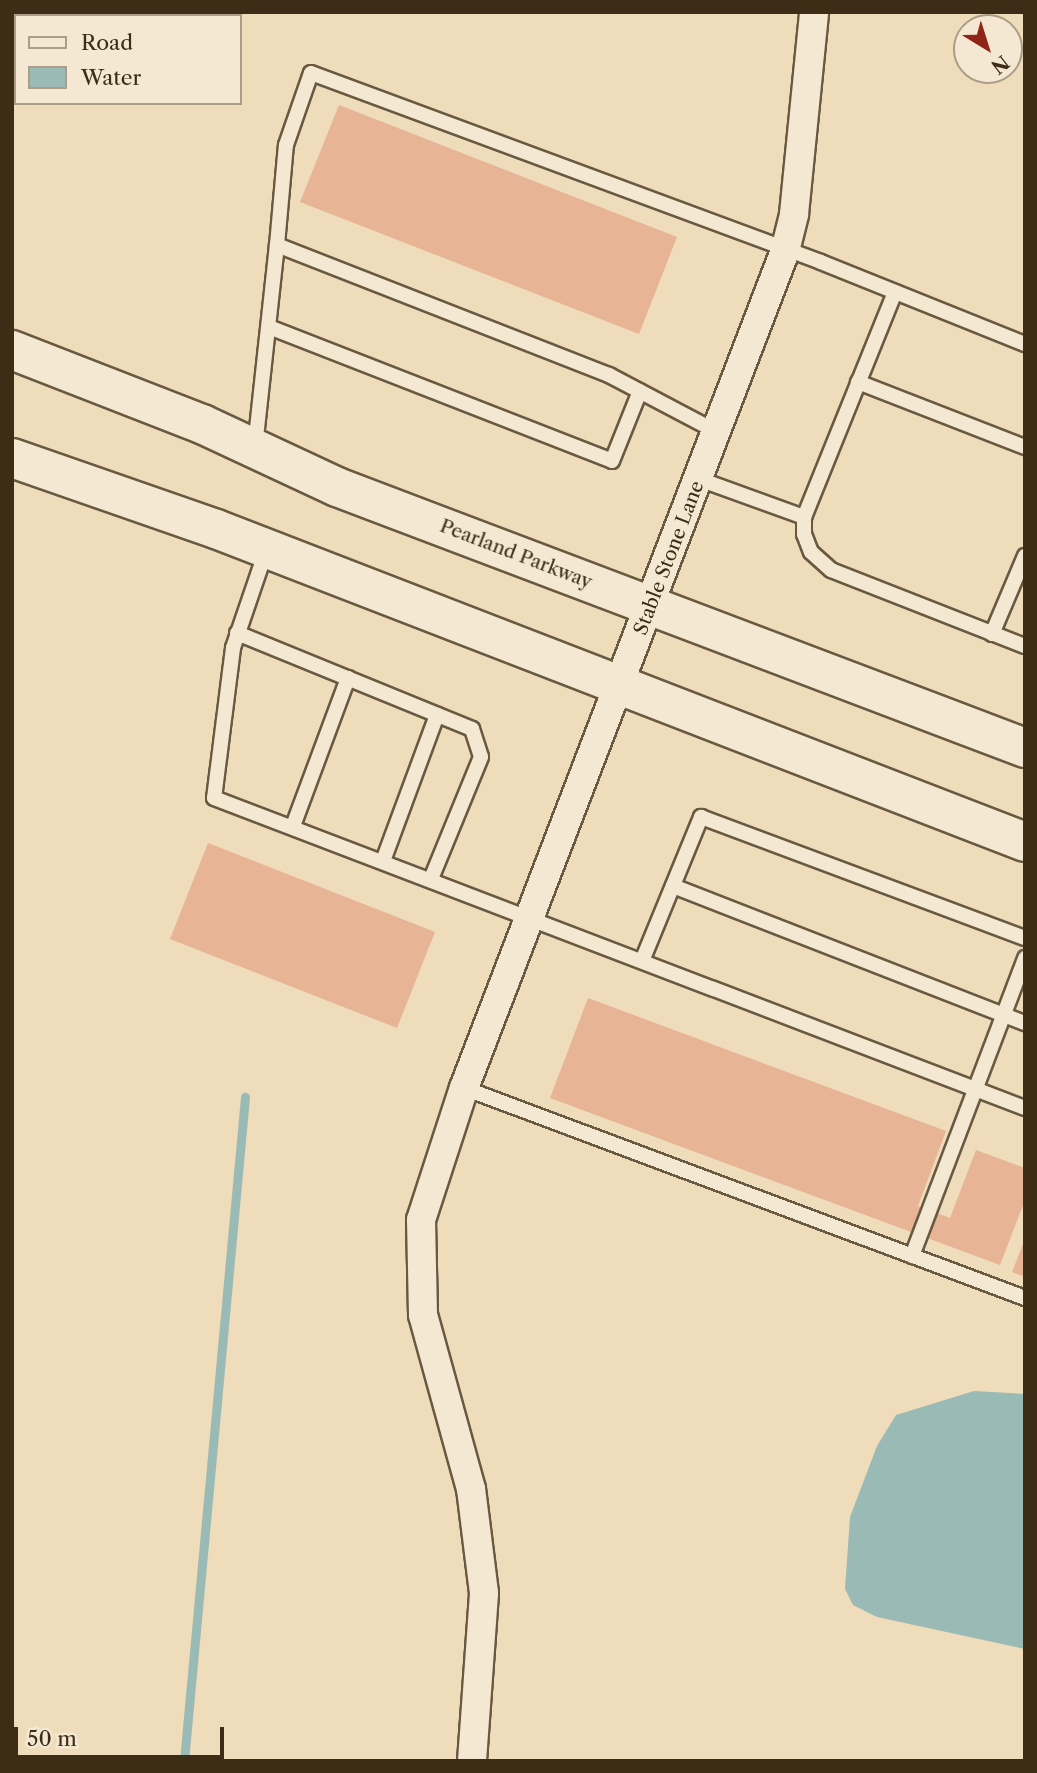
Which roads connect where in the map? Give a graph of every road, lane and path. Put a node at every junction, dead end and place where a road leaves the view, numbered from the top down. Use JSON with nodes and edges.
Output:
{"nodes":[{"id":1,"x":814,"y":12,"type":"edge"},
{"id":2,"x":277,"y":246,"type":"junction"},
{"id":3,"x":785,"y":251,"type":"junction"},
{"id":4,"x":895,"y":292,"type":"junction"},
{"id":5,"x":269,"y":327,"type":"junction"},
{"id":6,"x":1025,"y":344,"type":"edge"},
{"id":7,"x":12,"y":350,"type":"edge"},
{"id":8,"x":858,"y":382,"type":"junction"},
{"id":9,"x":640,"y":391,"type":"junction"},
{"id":10,"x":717,"y":432,"type":"junction"},
{"id":11,"x":1025,"y":447,"type":"edge"},
{"id":12,"x":254,"y":448,"type":"junction"},
{"id":13,"x":12,"y":458,"type":"edge"},
{"id":14,"x":699,"y":479,"type":"junction"},
{"id":15,"x":804,"y":517,"type":"junction"},
{"id":16,"x":267,"y":549,"type":"junction"},
{"id":17,"x":1025,"y":556,"type":"edge"},
{"id":18,"x":652,"y":605,"type":"junction"},
{"id":19,"x":237,"y":633,"type":"junction"},
{"id":20,"x":992,"y":634,"type":"junction"},
{"id":21,"x":1025,"y":646,"type":"edge"},
{"id":22,"x":348,"y":678,"type":"junction"},
{"id":23,"x":620,"y":685,"type":"junction"},
{"id":24,"x":437,"y":715,"type":"junction"},
{"id":25,"x":1025,"y":748,"type":"edge"},
{"id":26,"x":293,"y":826,"type":"junction"},
{"id":27,"x":1025,"y":842,"type":"edge"},
{"id":28,"x":383,"y":860,"type":"junction"},
{"id":29,"x":431,"y":879,"type":"junction"},
{"id":30,"x":673,"y":886,"type":"junction"},
{"id":31,"x":530,"y":919,"type":"junction"},
{"id":32,"x":1025,"y":938,"type":"edge"},
{"id":33,"x":1025,"y":958,"type":"edge"},
{"id":34,"x":642,"y":961,"type":"junction"},
{"id":35,"x":1004,"y":1014,"type":"junction"},
{"id":36,"x":1025,"y":1023,"type":"edge"},
{"id":37,"x":464,"y":1088,"type":"junction"},
{"id":38,"x":975,"y":1089,"type":"junction"},
{"id":39,"x":1025,"y":1108,"type":"edge"},
{"id":40,"x":912,"y":1256,"type":"junction"},
{"id":41,"x":1025,"y":1298,"type":"edge"},
{"id":42,"x":472,"y":1761,"type":"edge"}],
"edges":[{"from":1,"to":3,"type":"street","name":"Stable Stone Lane"},
{"from":2,"to":3,"type":"lane"},
{"from":2,"to":5,"type":"lane"},
{"from":2,"to":9,"type":"lane"},
{"from":3,"to":4,"type":"lane"},
{"from":3,"to":10,"type":"street","name":"Stable Stone Lane"},
{"from":4,"to":6,"type":"lane"},
{"from":4,"to":8,"type":"lane"},
{"from":5,"to":9,"type":"lane"},
{"from":5,"to":12,"type":"lane"},
{"from":7,"to":12,"type":"main road","name":"Pearland Parkway"},
{"from":8,"to":11,"type":"lane"},
{"from":8,"to":15,"type":"lane"},
{"from":9,"to":10,"type":"lane"},
{"from":10,"to":14,"type":"street","name":"Stable Stone Lane"},
{"from":12,"to":18,"type":"main road","name":"Pearland Parkway"},
{"from":13,"to":16,"type":"main road"},
{"from":14,"to":15,"type":"lane"},
{"from":14,"to":18,"type":"street","name":"Stable Stone Lane"},
{"from":15,"to":20,"type":"lane"},
{"from":16,"to":19,"type":"lane"},
{"from":16,"to":23,"type":"main road"},
{"from":17,"to":20,"type":"lane"},
{"from":18,"to":23,"type":"street","name":"Stable Stone Lane"},
{"from":18,"to":25,"type":"main road","name":"Pearland Parkway"},
{"from":19,"to":22,"type":"lane"},
{"from":19,"to":26,"type":"lane"},
{"from":20,"to":21,"type":"lane"},
{"from":22,"to":24,"type":"lane"},
{"from":22,"to":26,"type":"lane"},
{"from":23,"to":27,"type":"main road"},
{"from":23,"to":31,"type":"street","name":"Stable Stone Lane"},
{"from":24,"to":28,"type":"lane"},
{"from":24,"to":29,"type":"lane"},
{"from":26,"to":28,"type":"lane"},
{"from":28,"to":29,"type":"lane"},
{"from":29,"to":31,"type":"lane"},
{"from":30,"to":32,"type":"lane"},
{"from":30,"to":34,"type":"lane"},
{"from":30,"to":35,"type":"lane"},
{"from":31,"to":34,"type":"lane"},
{"from":31,"to":37,"type":"street","name":"Stable Stone Lane"},
{"from":33,"to":35,"type":"lane"},
{"from":34,"to":38,"type":"lane"},
{"from":35,"to":36,"type":"lane"},
{"from":35,"to":38,"type":"lane"},
{"from":37,"to":40,"type":"lane"},
{"from":37,"to":42,"type":"street","name":"Stable Stone Lane"},
{"from":38,"to":39,"type":"lane"},
{"from":38,"to":40,"type":"lane"},
{"from":40,"to":41,"type":"lane"}]}
